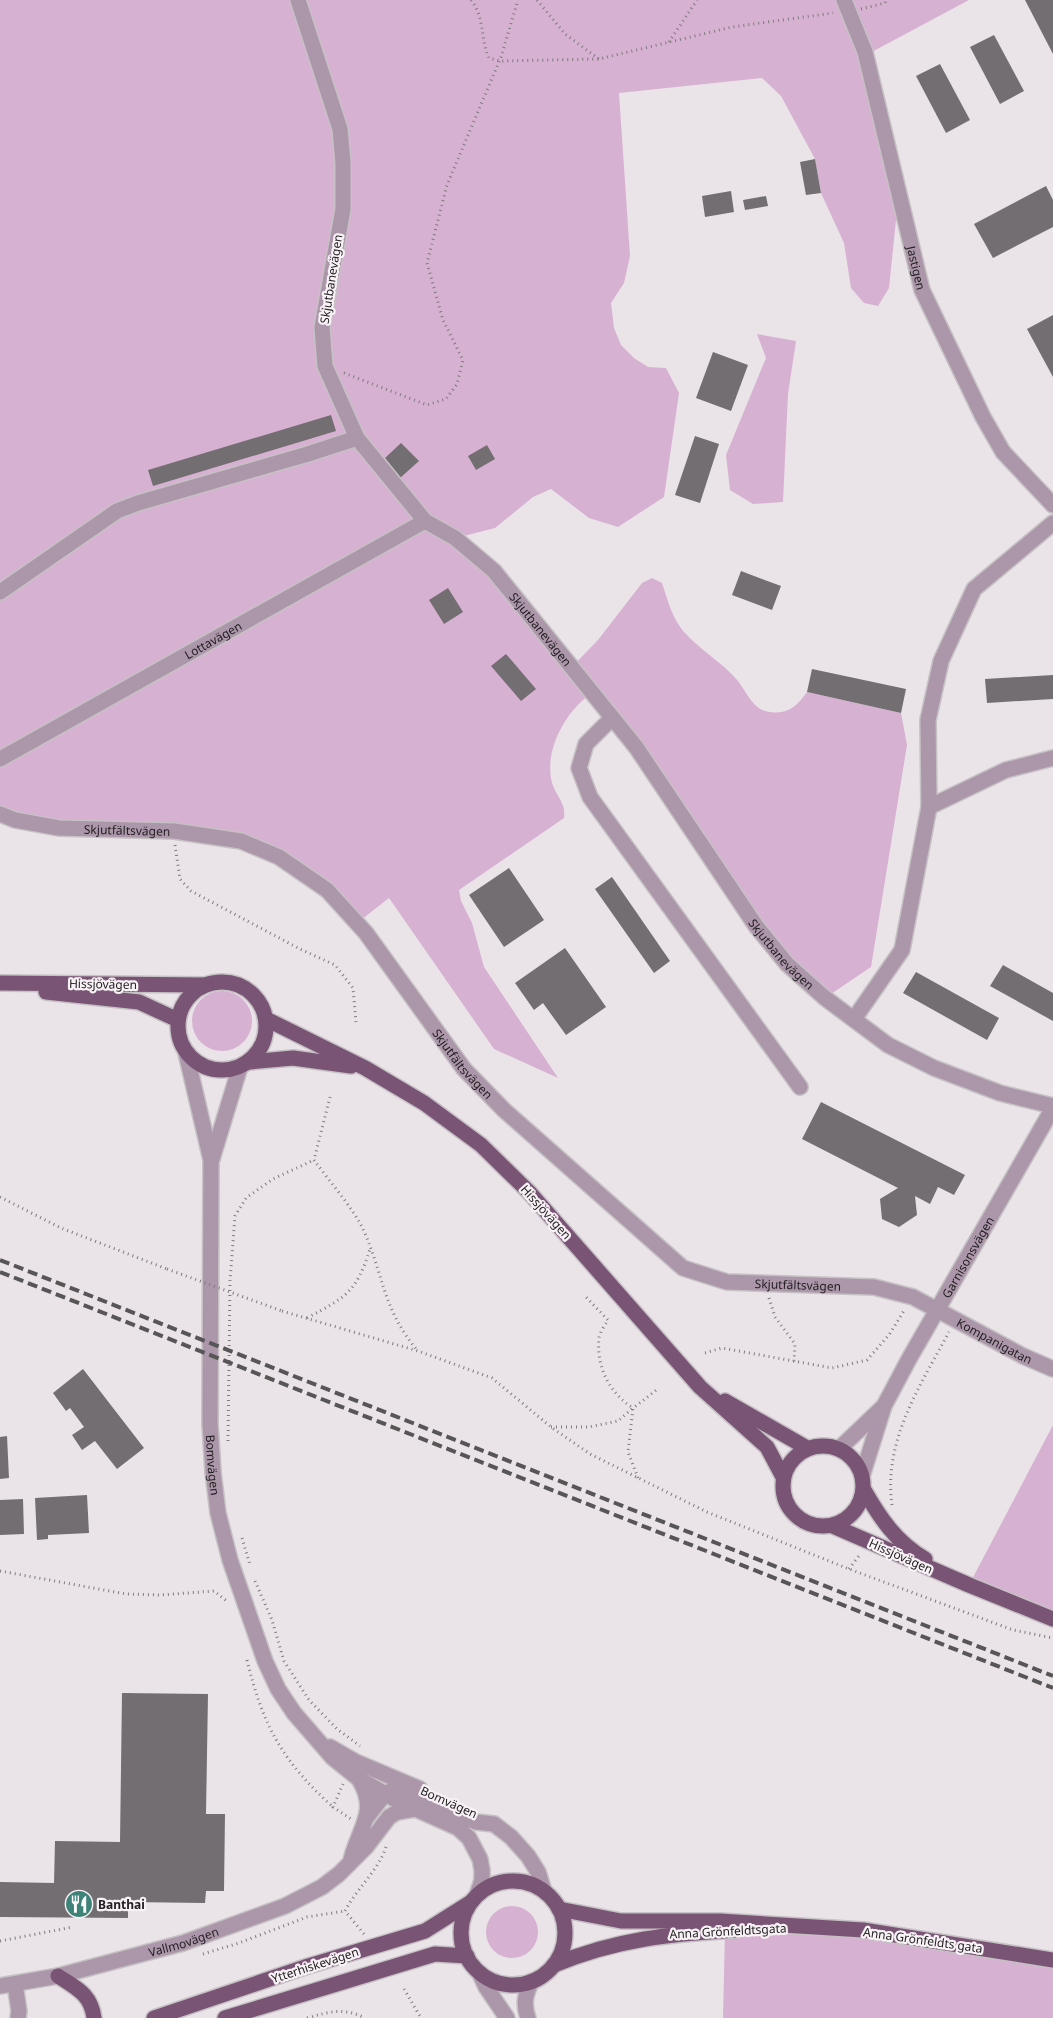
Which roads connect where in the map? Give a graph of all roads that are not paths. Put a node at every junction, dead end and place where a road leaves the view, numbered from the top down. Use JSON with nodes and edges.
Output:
{"nodes":[{"id":1,"x":298,"y":0,"type":"edge"},
{"id":2,"x":846,"y":5,"type":"edge"},
{"id":3,"x":357,"y":438,"type":"junction"},
{"id":4,"x":1053,"y":505,"type":"edge"},
{"id":5,"x":425,"y":521,"type":"junction"},
{"id":6,"x":1053,"y":523,"type":"edge"},
{"id":7,"x":0,"y":592,"type":"edge"},
{"id":8,"x":612,"y":718,"type":"junction"},
{"id":9,"x":1053,"y":758,"type":"edge"},
{"id":10,"x":0,"y":759,"type":"edge"},
{"id":11,"x":929,"y":807,"type":"junction"},
{"id":12,"x":0,"y":814,"type":"edge"},
{"id":13,"x":0,"y":984,"type":"edge"},
{"id":14,"x":206,"y":985,"type":"junction"},
{"id":15,"x":266,"y":1018,"type":"junction"},
{"id":16,"x":854,"y":1019,"type":"junction"},
{"id":17,"x":178,"y":1020,"type":"junction"},
{"id":18,"x":186,"y":1053,"type":"junction"},
{"id":19,"x":244,"y":1065,"type":"junction"},
{"id":20,"x":365,"y":1068,"type":"junction"},
{"id":21,"x":800,"y":1087,"type":"dead end"},
{"id":22,"x":1053,"y":1107,"type":"edge"},
{"id":23,"x":211,"y":1160,"type":"junction"},
{"id":24,"x":937,"y":1310,"type":"junction"},
{"id":25,"x":1053,"y":1370,"type":"edge"},
{"id":26,"x":700,"y":1387,"type":"junction"},
{"id":27,"x":884,"y":1406,"type":"junction"},
{"id":28,"x":807,"y":1448,"type":"junction"},
{"id":29,"x":840,"y":1448,"type":"junction"},
{"id":30,"x":863,"y":1474,"type":"junction"},
{"id":31,"x":783,"y":1477,"type":"junction"},
{"id":32,"x":864,"y":1490,"type":"junction"},
{"id":33,"x":833,"y":1526,"type":"junction"},
{"id":34,"x":969,"y":1585,"type":"junction"},
{"id":35,"x":1053,"y":1619,"type":"edge"},
{"id":36,"x":357,"y":1770,"type":"junction"},
{"id":37,"x":388,"y":1794,"type":"junction"},
{"id":38,"x":416,"y":1809,"type":"junction"},
{"id":39,"x":365,"y":1822,"type":"junction"},
{"id":40,"x":494,"y":1824,"type":"junction"},
{"id":41,"x":380,"y":1828,"type":"junction"},
{"id":42,"x":351,"y":1860,"type":"junction"},
{"id":43,"x":544,"y":1890,"type":"junction"},
{"id":44,"x":474,"y":1899,"type":"junction"},
{"id":45,"x":559,"y":1909,"type":"junction"},
{"id":46,"x":793,"y":1927,"type":"junction"},
{"id":47,"x":467,"y":1956,"type":"junction"},
{"id":48,"x":1053,"y":1960,"type":"edge"},
{"id":49,"x":554,"y":1965,"type":"junction"},
{"id":50,"x":480,"y":1974,"type":"junction"},
{"id":51,"x":58,"y":1976,"type":"junction"},
{"id":52,"x":532,"y":1981,"type":"junction"},
{"id":53,"x":16,"y":1984,"type":"junction"},
{"id":54,"x":0,"y":1986,"type":"edge"},
{"id":55,"x":18,"y":2018,"type":"edge"},
{"id":56,"x":94,"y":2018,"type":"edge"},
{"id":57,"x":154,"y":2018,"type":"edge"},
{"id":58,"x":225,"y":2018,"type":"edge"},
{"id":59,"x":507,"y":2018,"type":"edge"},
{"id":60,"x":528,"y":2018,"type":"edge"}],
"edges":[{"from":1,"to":3,"type":"street","name":"Skjutbanevägen"},
{"from":2,"to":4,"type":"street","name":"Jastigen"},
{"from":3,"to":5,"type":"street","name":"Skjutbanevägen"},
{"from":3,"to":7,"type":"street"},
{"from":5,"to":8,"type":"street","name":"Skjutbanevägen"},
{"from":5,"to":10,"type":"street","name":"Lottavägen"},
{"from":6,"to":11,"type":"street"},
{"from":8,"to":16,"type":"street","name":"Skjutbanevägen"},
{"from":8,"to":21,"type":"street"},
{"from":9,"to":11,"type":"street"},
{"from":11,"to":16,"type":"street"},
{"from":12,"to":24,"type":"street","name":"Skjutfältsvägen"},
{"from":13,"to":14,"type":"main road","name":"Hissjövägen"},
{"from":13,"to":17,"type":"main road","name":"Hissjövägen"},
{"from":14,"to":15,"type":"main road"},
{"from":14,"to":17,"type":"main road"},
{"from":15,"to":19,"type":"main road"},
{"from":15,"to":20,"type":"main road","name":"Hissjövägen"},
{"from":16,"to":22,"type":"street","name":"Skjutbanevägen"},
{"from":17,"to":18,"type":"main road"},
{"from":18,"to":19,"type":"main road"},
{"from":18,"to":23,"type":"street","name":"Bomvägen"},
{"from":19,"to":20,"type":"main road","name":"Hissjövägen"},
{"from":19,"to":23,"type":"street","name":"Bomvägen"},
{"from":20,"to":26,"type":"main road","name":"Hissjövägen"},
{"from":22,"to":24,"type":"street","name":"Garnisonsvägen"},
{"from":23,"to":36,"type":"street","name":"Bomvägen"},
{"from":24,"to":25,"type":"street","name":"Kompanigatan"},
{"from":24,"to":27,"type":"street","name":"Garnisonsvägen"},
{"from":26,"to":28,"type":"main road","name":"Hissjövägen"},
{"from":26,"to":31,"type":"main road","name":"Hissjövägen"},
{"from":27,"to":29,"type":"street","name":"Garnisonsvägen"},
{"from":27,"to":30,"type":"street","name":"Garnisonsvägen"},
{"from":28,"to":29,"type":"main road"},
{"from":28,"to":31,"type":"main road"},
{"from":29,"to":30,"type":"main road"},
{"from":30,"to":32,"type":"main road"},
{"from":31,"to":33,"type":"main road"},
{"from":32,"to":33,"type":"main road"},
{"from":32,"to":34,"type":"main road","name":"Hissjövägen"},
{"from":33,"to":34,"type":"main road","name":"Hissjövägen"},
{"from":34,"to":35,"type":"main road","name":"Hissjövägen"},
{"from":36,"to":37,"type":"street","name":"Bomvägen"},
{"from":36,"to":39,"type":"street","name":"Vallmovägen"},
{"from":36,"to":40,"type":"street","name":"Bomvägen"},
{"from":37,"to":38,"type":"street","name":"Bomvägen"},
{"from":37,"to":39,"type":"street"},
{"from":37,"to":40,"type":"street","name":"Bomvägen"},
{"from":37,"to":41,"type":"street","name":"Vallmovägen"},
{"from":38,"to":41,"type":"street","name":"Vallmovägen"},
{"from":38,"to":44,"type":"street","name":"Bomvägen"},
{"from":39,"to":42,"type":"street","name":"Vallmovägen"},
{"from":40,"to":43,"type":"street","name":"Bomvägen"},
{"from":41,"to":42,"type":"street","name":"Vallmovägen"},
{"from":42,"to":51,"type":"street","name":"Vallmovägen"},
{"from":43,"to":44,"type":"main road"},
{"from":43,"to":45,"type":"main road"},
{"from":44,"to":47,"type":"main road"},
{"from":44,"to":57,"type":"main road","name":"Ytterhiskevägen"},
{"from":45,"to":46,"type":"main road","name":"Anna Grönfeldtsgata"},
{"from":45,"to":49,"type":"main road"},
{"from":46,"to":48,"type":"main road","name":"Anna Grönfeldts gata"},
{"from":46,"to":49,"type":"main road","name":"Anna Grönfeldtsgata"},
{"from":47,"to":50,"type":"main road"},
{"from":47,"to":58,"type":"main road","name":"Ytterhiskevägen"},
{"from":49,"to":52,"type":"main road"},
{"from":50,"to":52,"type":"main road"},
{"from":50,"to":59,"type":"street"},
{"from":51,"to":53,"type":"street","name":"Vallmovägen"},
{"from":51,"to":56,"type":"main road"},
{"from":52,"to":60,"type":"street"},
{"from":53,"to":54,"type":"street","name":"Vallmovägen"},
{"from":53,"to":55,"type":"street"}]}
